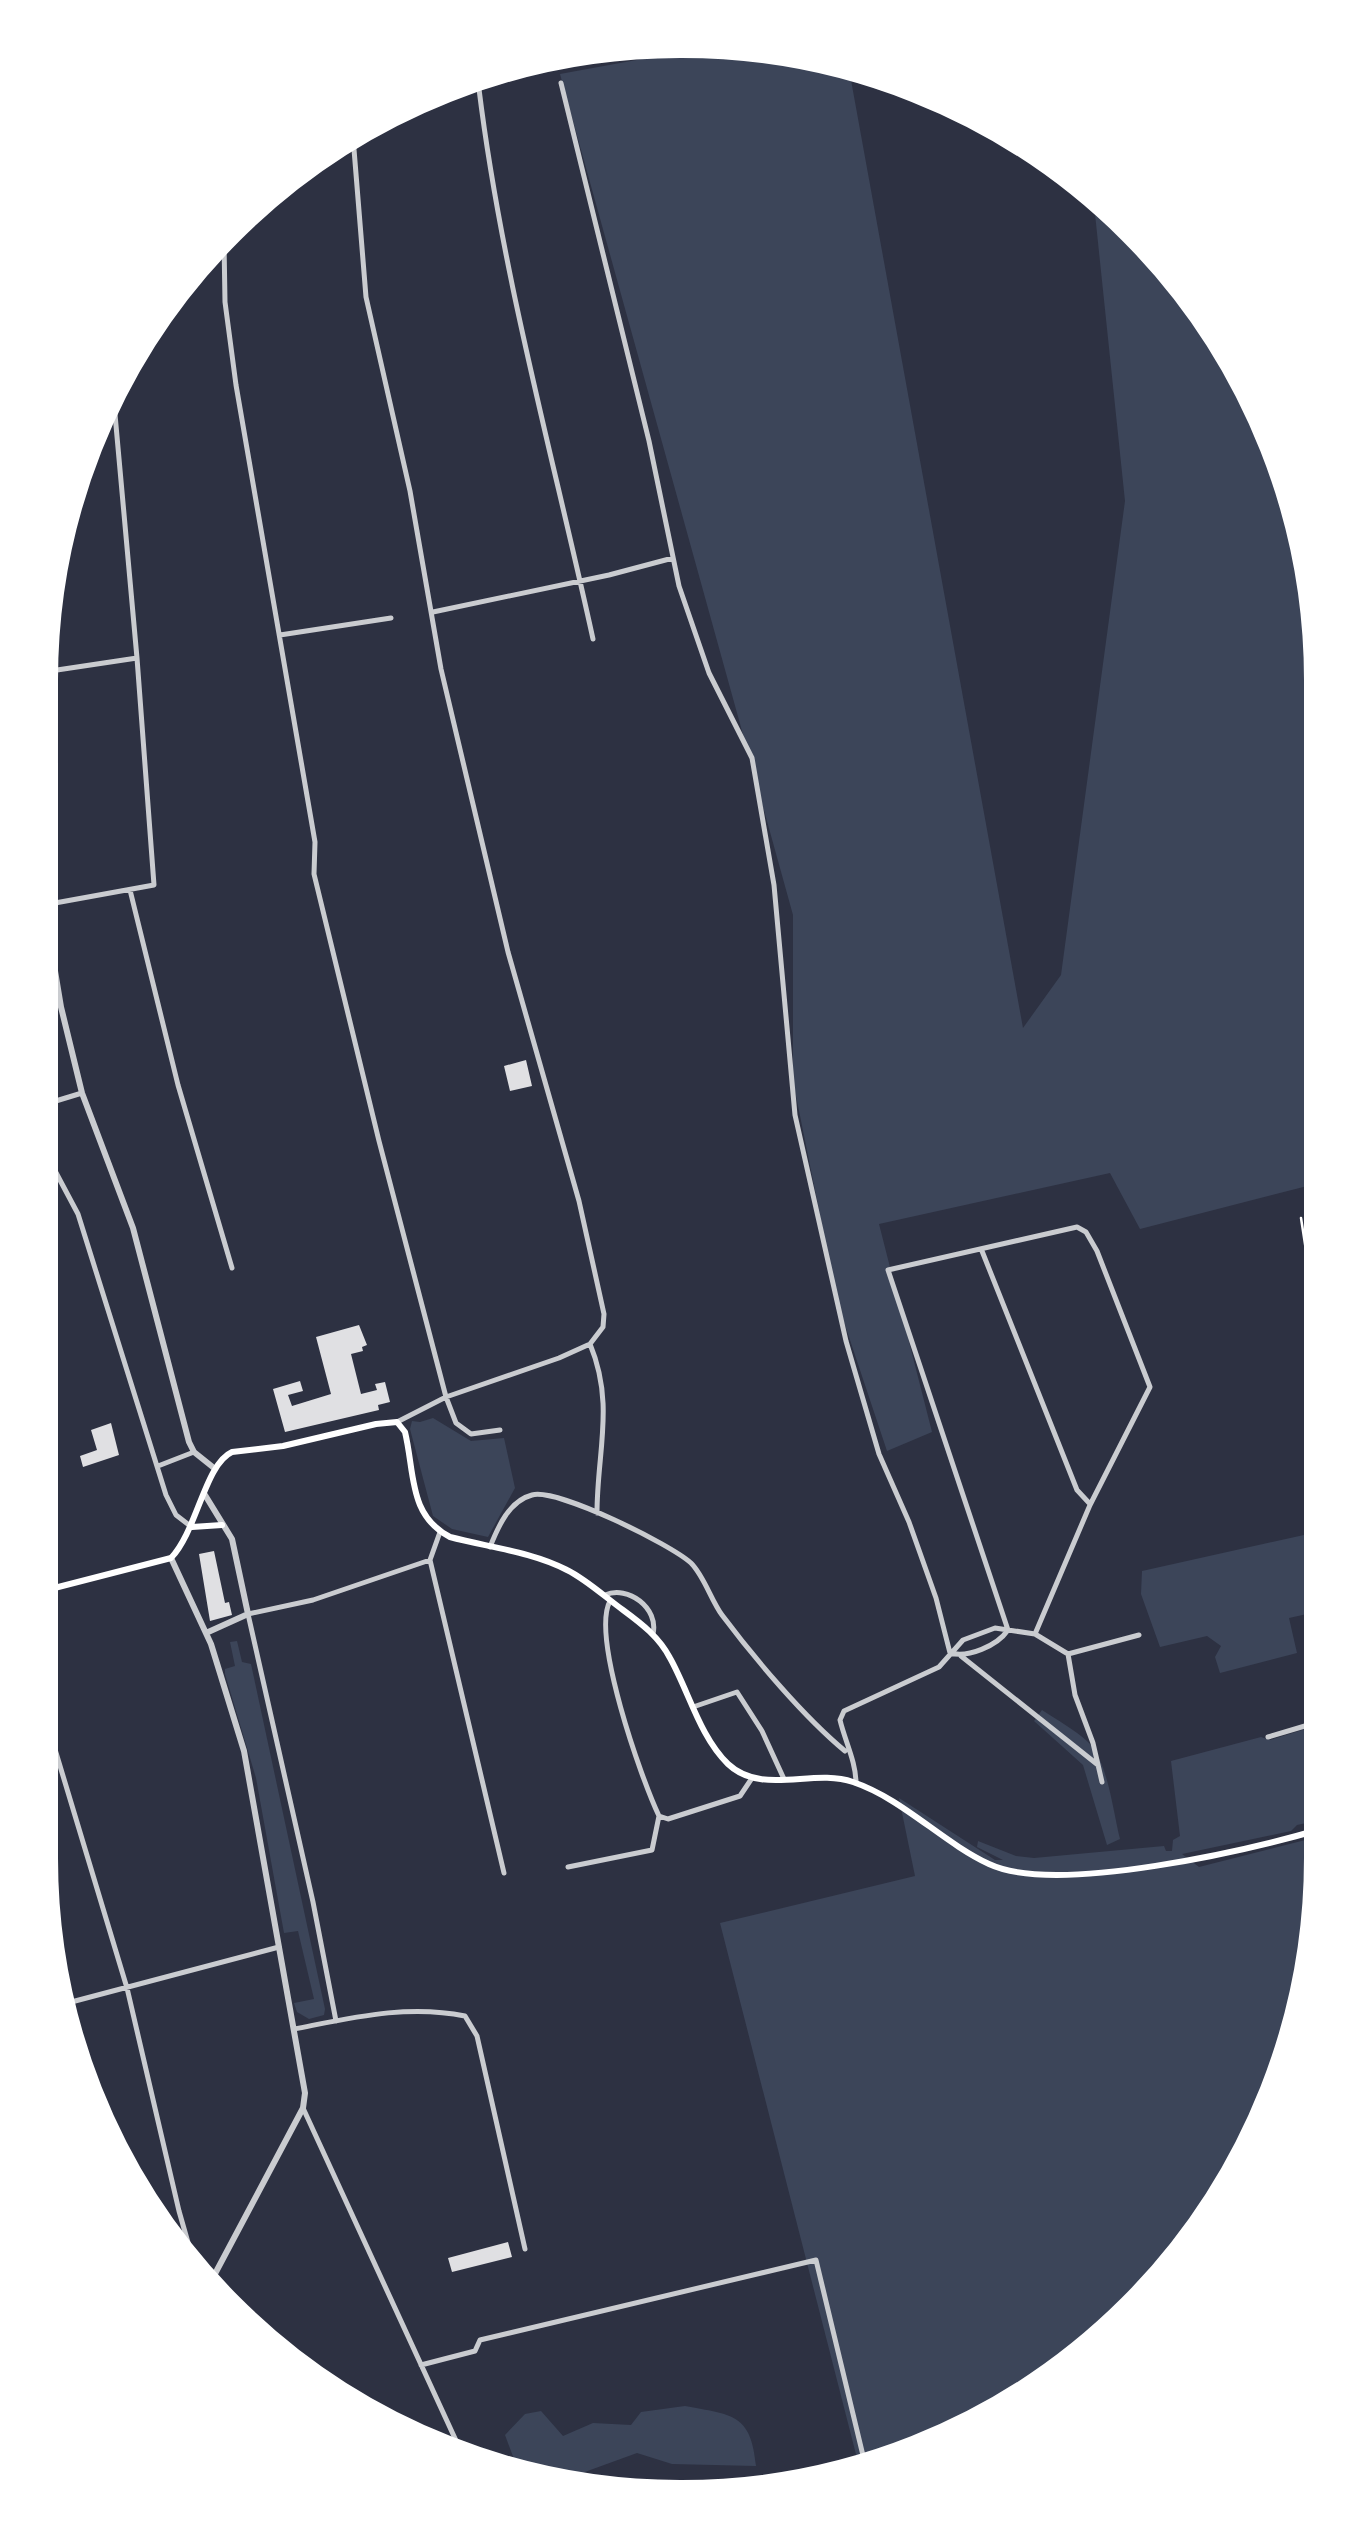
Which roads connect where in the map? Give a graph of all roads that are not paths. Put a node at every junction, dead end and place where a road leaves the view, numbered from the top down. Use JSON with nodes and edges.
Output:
{"nodes":[{"id":1,"x":560,"y":83,"type":"dead end"},
{"id":2,"x":479,"y":89,"type":"dead end"},
{"id":3,"x":353,"y":146,"type":"edge"},
{"id":4,"x":224,"y":250,"type":"edge"},
{"id":5,"x":115,"y":408,"type":"edge"},
{"id":6,"x":673,"y":558,"type":"junction"},
{"id":7,"x":580,"y":581,"type":"junction"},
{"id":8,"x":431,"y":612,"type":"junction"},
{"id":9,"x":391,"y":618,"type":"dead end"},
{"id":10,"x":279,"y":635,"type":"junction"},
{"id":11,"x":593,"y":639,"type":"dead end"},
{"id":12,"x":138,"y":658,"type":"junction"},
{"id":13,"x":53,"y":671,"type":"edge"},
{"id":14,"x":130,"y":890,"type":"junction"},
{"id":15,"x":52,"y":904,"type":"edge"},
{"id":16,"x":52,"y":956,"type":"edge"},
{"id":17,"x":82,"y":1094,"type":"junction"},
{"id":18,"x":52,"y":1102,"type":"edge"},
{"id":19,"x":52,"y":1165,"type":"edge"},
{"id":20,"x":982,"y":1251,"type":"junction"},
{"id":21,"x":232,"y":1268,"type":"dead end"},
{"id":22,"x":590,"y":1344,"type":"junction"},
{"id":23,"x":446,"y":1397,"type":"junction"},
{"id":24,"x":397,"y":1422,"type":"junction"},
{"id":25,"x":500,"y":1430,"type":"dead end"},
{"id":26,"x":194,"y":1452,"type":"junction"},
{"id":27,"x":158,"y":1466,"type":"junction"},
{"id":28,"x":214,"y":1468,"type":"junction"},
{"id":29,"x":205,"y":1495,"type":"junction"},
{"id":30,"x":1090,"y":1504,"type":"junction"},
{"id":31,"x":597,"y":1513,"type":"junction"},
{"id":32,"x":222,"y":1526,"type":"junction"},
{"id":33,"x":192,"y":1527,"type":"junction"},
{"id":34,"x":440,"y":1532,"type":"junction"},
{"id":35,"x":490,"y":1548,"type":"junction"},
{"id":36,"x":171,"y":1558,"type":"junction"},
{"id":37,"x":430,"y":1560,"type":"junction"},
{"id":38,"x":52,"y":1589,"type":"edge"},
{"id":39,"x":606,"y":1598,"type":"junction"},
{"id":40,"x":248,"y":1614,"type":"junction"},
{"id":41,"x":1008,"y":1630,"type":"junction"},
{"id":42,"x":206,"y":1632,"type":"junction"},
{"id":43,"x":653,"y":1634,"type":"junction"},
{"id":44,"x":1035,"y":1634,"type":"junction"},
{"id":45,"x":1139,"y":1635,"type":"dead end"},
{"id":46,"x":950,"y":1653,"type":"junction"},
{"id":47,"x":1068,"y":1654,"type":"junction"},
{"id":48,"x":962,"y":1656,"type":"junction"},
{"id":49,"x":694,"y":1707,"type":"junction"},
{"id":50,"x":1310,"y":1724,"type":"edge"},
{"id":51,"x":1268,"y":1737,"type":"dead end"},
{"id":52,"x":52,"y":1739,"type":"edge"},
{"id":53,"x":848,"y":1752,"type":"junction"},
{"id":54,"x":1098,"y":1765,"type":"junction"},
{"id":55,"x":752,"y":1778,"type":"junction"},
{"id":56,"x":784,"y":1779,"type":"junction"},
{"id":57,"x":1102,"y":1782,"type":"dead end"},
{"id":58,"x":856,"y":1783,"type":"junction"},
{"id":59,"x":659,"y":1816,"type":"junction"},
{"id":60,"x":1310,"y":1832,"type":"edge"},
{"id":61,"x":568,"y":1867,"type":"dead end"},
{"id":62,"x":504,"y":1873,"type":"dead end"},
{"id":63,"x":279,"y":1947,"type":"junction"},
{"id":64,"x":128,"y":1988,"type":"junction"},
{"id":65,"x":70,"y":2002,"type":"edge"},
{"id":66,"x":336,"y":2021,"type":"junction"},
{"id":67,"x":294,"y":2029,"type":"junction"},
{"id":68,"x":303,"y":2108,"type":"junction"},
{"id":69,"x":526,"y":2249,"type":"dead end"},
{"id":70,"x":190,"y":2250,"type":"edge"},
{"id":71,"x":213,"y":2276,"type":"edge"},
{"id":72,"x":421,"y":2366,"type":"junction"},
{"id":73,"x":458,"y":2444,"type":"edge"},
{"id":74,"x":864,"y":2458,"type":"edge"}],
"edges":[{"from":1,"to":6,"type":"street"},
{"from":2,"to":7,"type":"street"},
{"from":3,"to":8,"type":"street"},
{"from":4,"to":10,"type":"street"},
{"from":5,"to":12,"type":"street"},
{"from":6,"to":7,"type":"street"},
{"from":6,"to":46,"type":"street"},
{"from":7,"to":8,"type":"street"},
{"from":7,"to":11,"type":"street"},
{"from":8,"to":22,"type":"street"},
{"from":9,"to":10,"type":"street"},
{"from":10,"to":23,"type":"street"},
{"from":12,"to":13,"type":"street"},
{"from":12,"to":14,"type":"street"},
{"from":14,"to":15,"type":"street"},
{"from":14,"to":21,"type":"street"},
{"from":16,"to":17,"type":"street"},
{"from":17,"to":18,"type":"street"},
{"from":17,"to":26,"type":"street"},
{"from":19,"to":27,"type":"street"},
{"from":20,"to":30,"type":"street"},
{"from":20,"to":30,"type":"street"},
{"from":20,"to":41,"type":"street"},
{"from":22,"to":23,"type":"street"},
{"from":22,"to":31,"type":"street"},
{"from":23,"to":24,"type":"street"},
{"from":23,"to":25,"type":"street"},
{"from":24,"to":28,"type":"main road"},
{"from":24,"to":34,"type":"main road"},
{"from":26,"to":27,"type":"street"},
{"from":26,"to":28,"type":"street"},
{"from":27,"to":33,"type":"street"},
{"from":28,"to":29,"type":"main road"},
{"from":29,"to":32,"type":"street"},
{"from":29,"to":33,"type":"main road"},
{"from":30,"to":44,"type":"street"},
{"from":31,"to":35,"type":"street"},
{"from":31,"to":53,"type":"street"},
{"from":32,"to":33,"type":"main road"},
{"from":32,"to":40,"type":"street"},
{"from":33,"to":36,"type":"main road"},
{"from":34,"to":35,"type":"main road"},
{"from":34,"to":37,"type":"street"},
{"from":35,"to":39,"type":"main road"},
{"from":36,"to":38,"type":"main road"},
{"from":36,"to":42,"type":"street"},
{"from":37,"to":40,"type":"street"},
{"from":37,"to":62,"type":"street"},
{"from":39,"to":43,"type":"main road"},
{"from":39,"to":43,"type":"street"},
{"from":39,"to":59,"type":"street"},
{"from":40,"to":42,"type":"street"},
{"from":40,"to":66,"type":"street"},
{"from":41,"to":44,"type":"street"},
{"from":41,"to":46,"type":"street"},
{"from":41,"to":48,"type":"street"},
{"from":42,"to":63,"type":"street"},
{"from":43,"to":49,"type":"main road"},
{"from":44,"to":47,"type":"street"},
{"from":45,"to":47,"type":"street"},
{"from":46,"to":48,"type":"street"},
{"from":46,"to":53,"type":"street"},
{"from":47,"to":54,"type":"street"},
{"from":48,"to":54,"type":"street"},
{"from":49,"to":55,"type":"main road"},
{"from":49,"to":56,"type":"street"},
{"from":50,"to":51,"type":"street"},
{"from":52,"to":64,"type":"street"},
{"from":53,"to":58,"type":"street"},
{"from":54,"to":57,"type":"street"},
{"from":55,"to":56,"type":"main road"},
{"from":55,"to":59,"type":"street"},
{"from":56,"to":58,"type":"main road"},
{"from":58,"to":60,"type":"main road"},
{"from":59,"to":61,"type":"street"},
{"from":63,"to":64,"type":"street"},
{"from":63,"to":67,"type":"street"},
{"from":64,"to":65,"type":"street"},
{"from":64,"to":70,"type":"street"},
{"from":66,"to":67,"type":"street"},
{"from":66,"to":69,"type":"street"},
{"from":67,"to":68,"type":"street"},
{"from":68,"to":71,"type":"street"},
{"from":68,"to":72,"type":"street"},
{"from":72,"to":73,"type":"street"},
{"from":72,"to":74,"type":"street"}]}
